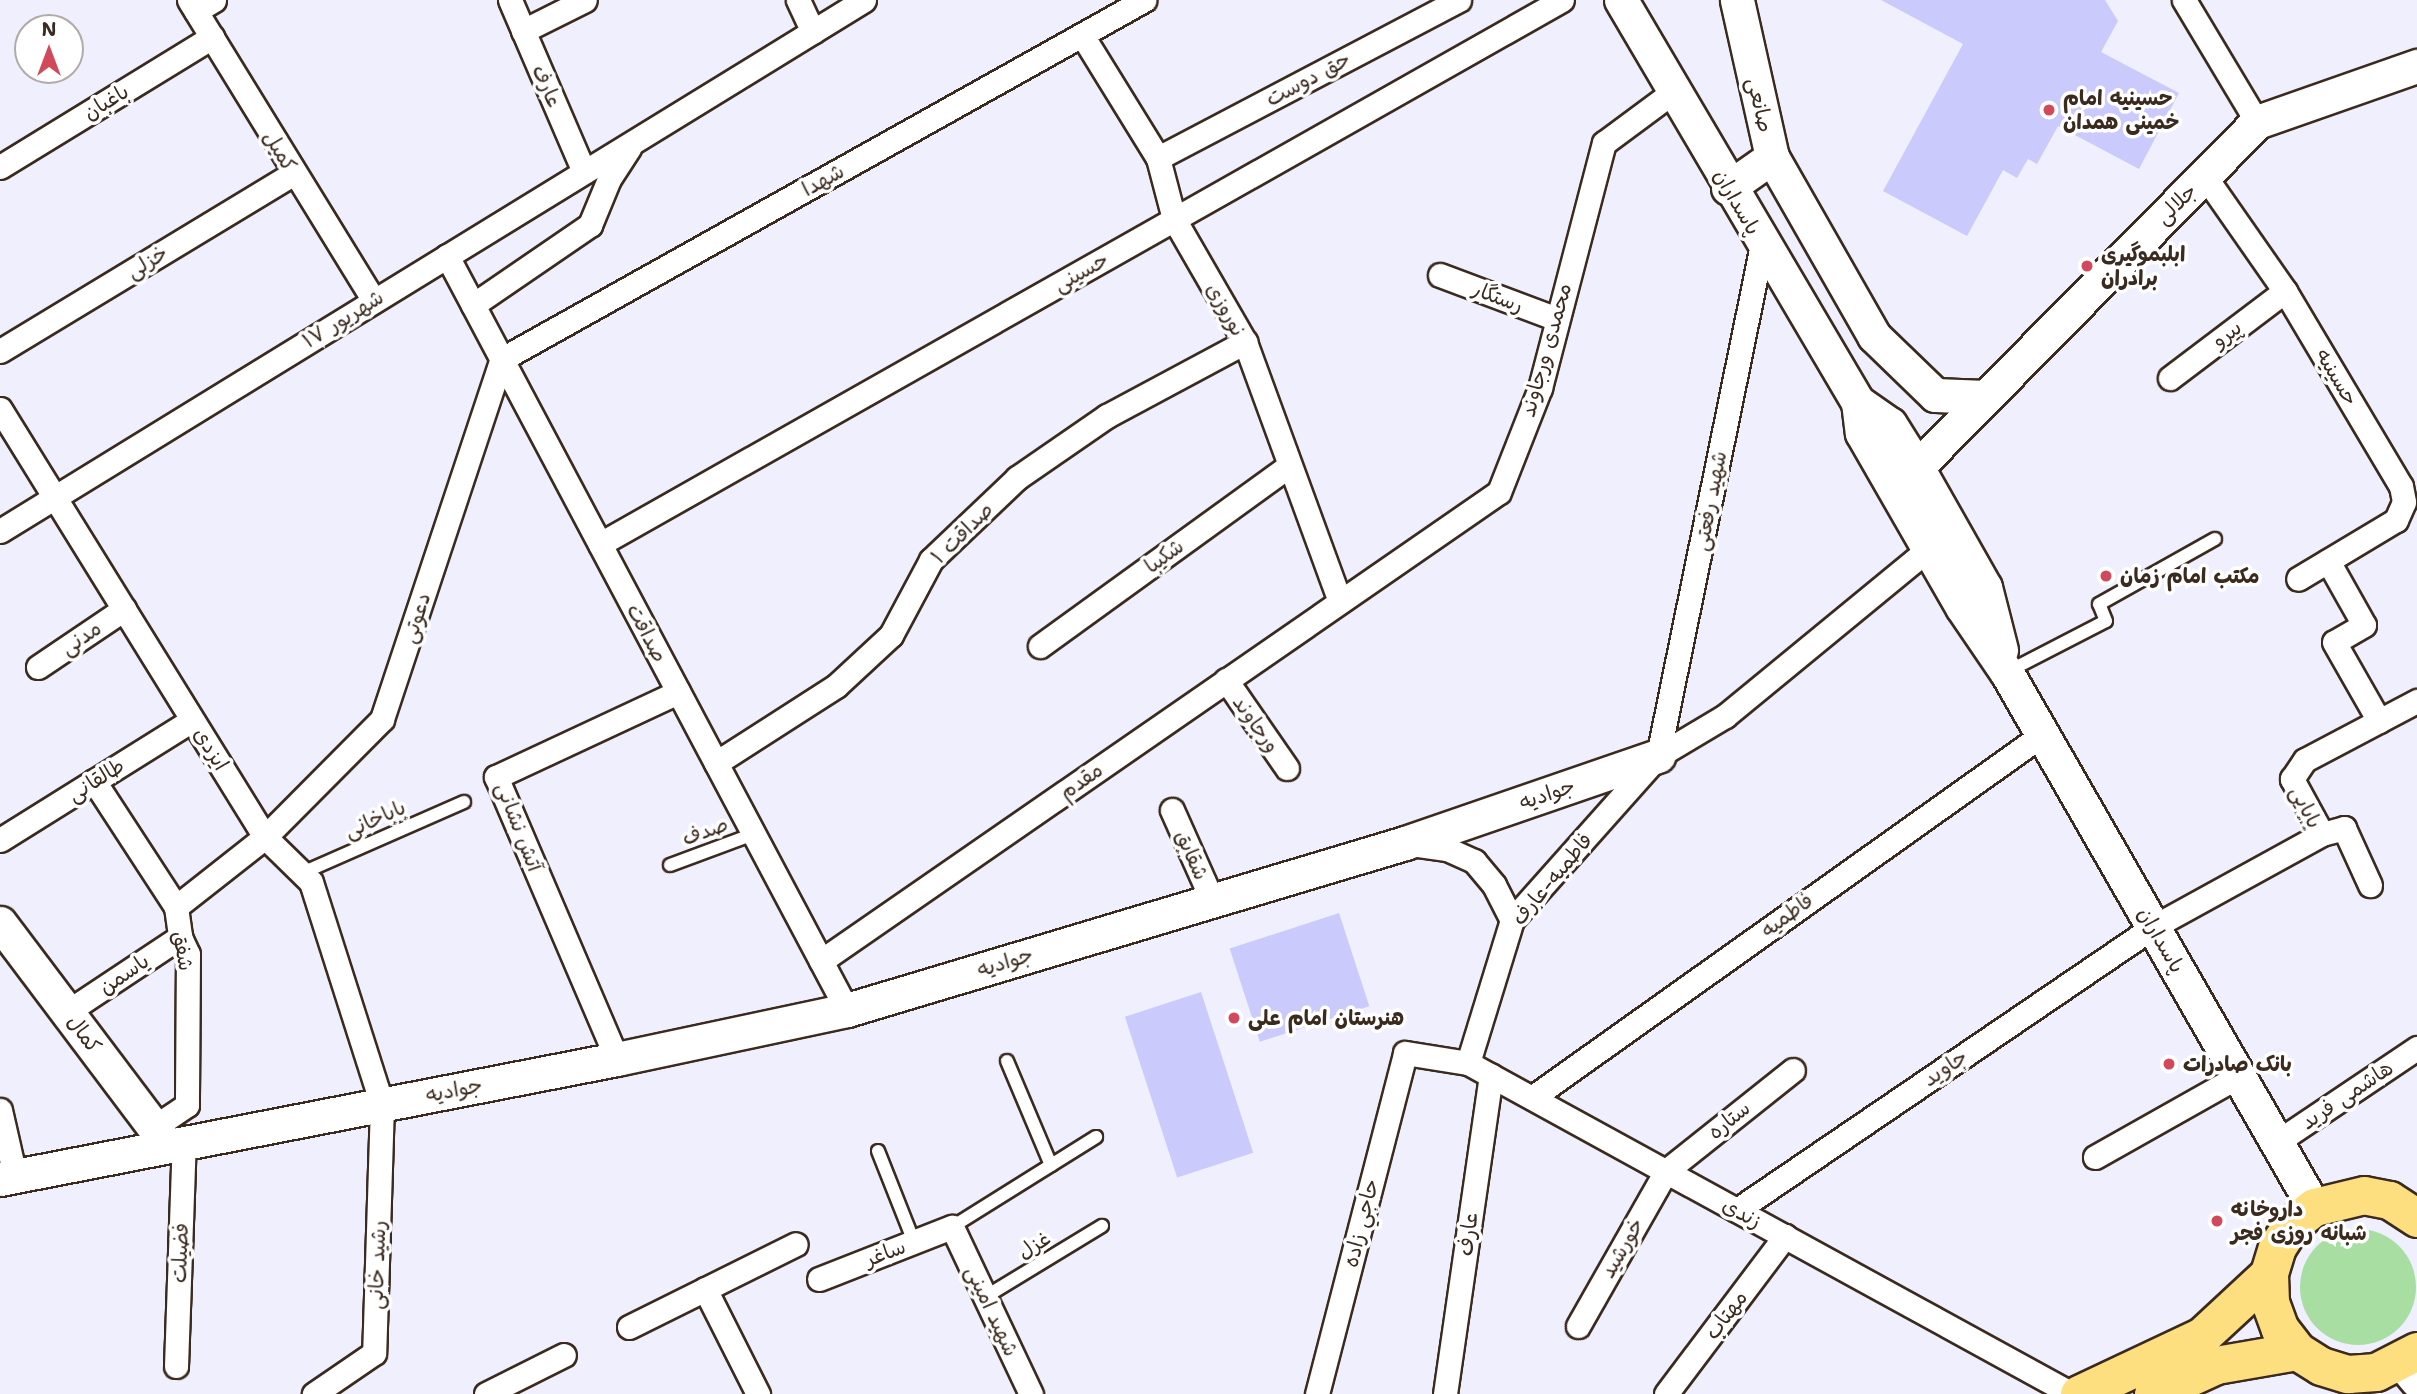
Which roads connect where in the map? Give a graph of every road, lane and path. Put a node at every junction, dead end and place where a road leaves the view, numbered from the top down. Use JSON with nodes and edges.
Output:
{"nodes":[{"id":1,"x":510,"y":0,"type":"edge"},
{"id":2,"x":585,"y":0,"type":"edge"},
{"id":3,"x":798,"y":0,"type":"edge"},
{"id":4,"x":864,"y":0,"type":"edge"},
{"id":5,"x":1144,"y":0,"type":"edge"},
{"id":6,"x":1459,"y":0,"type":"edge"},
{"id":7,"x":1562,"y":0,"type":"edge"},
{"id":8,"x":1621,"y":0,"type":"edge"},
{"id":9,"x":1737,"y":0,"type":"edge"},
{"id":10,"x":2183,"y":0,"type":"edge"},
{"id":11,"x":200,"y":4,"type":"edge"},
{"id":12,"x":523,"y":31,"type":"junction"},
{"id":13,"x":813,"y":32,"type":"junction"},
{"id":14,"x":1082,"y":35,"type":"junction"},
{"id":15,"x":212,"y":37,"type":"junction"},
{"id":16,"x":2417,"y":66,"type":"edge"},
{"id":17,"x":1673,"y":92,"type":"junction"},
{"id":18,"x":2257,"y":122,"type":"junction"},
{"id":19,"x":633,"y":142,"type":"junction"},
{"id":20,"x":1158,"y":158,"type":"junction"},
{"id":21,"x":1772,"y":158,"type":"junction"},
{"id":22,"x":0,"y":167,"type":"edge"},
{"id":23,"x":584,"y":172,"type":"junction"},
{"id":24,"x":293,"y":173,"type":"junction"},
{"id":25,"x":2204,"y":175,"type":"junction"},
{"id":26,"x":1728,"y":188,"type":"junction"},
{"id":27,"x":1174,"y":219,"type":"junction"},
{"id":28,"x":1762,"y":245,"type":"junction"},
{"id":29,"x":447,"y":256,"type":"junction"},
{"id":30,"x":1440,"y":275,"type":"dead end"},
{"id":31,"x":2285,"y":291,"type":"junction"},
{"id":32,"x":374,"y":301,"type":"junction"},
{"id":33,"x":474,"y":305,"type":"junction"},
{"id":34,"x":1557,"y":319,"type":"junction"},
{"id":35,"x":1245,"y":342,"type":"junction"},
{"id":36,"x":0,"y":351,"type":"edge"},
{"id":37,"x":502,"y":359,"type":"junction"},
{"id":38,"x":2170,"y":378,"type":"dead end"},
{"id":39,"x":1986,"y":397,"type":"junction"},
{"id":40,"x":1858,"y":402,"type":"junction"},
{"id":41,"x":0,"y":409,"type":"edge"},
{"id":42,"x":1289,"y":466,"type":"junction"},
{"id":43,"x":1917,"y":467,"type":"junction"},
{"id":44,"x":2409,"y":481,"type":"edge"},
{"id":45,"x":54,"y":497,"type":"junction"},
{"id":46,"x":0,"y":531,"type":"edge"},
{"id":47,"x":2215,"y":539,"type":"dead end"},
{"id":48,"x":600,"y":544,"type":"junction"},
{"id":49,"x":1931,"y":547,"type":"junction"},
{"id":50,"x":2328,"y":561,"type":"junction"},
{"id":51,"x":2298,"y":579,"type":"dead end"},
{"id":52,"x":1340,"y":601,"type":"junction"},
{"id":53,"x":124,"y":609,"type":"junction"},
{"id":54,"x":1040,"y":646,"type":"dead end"},
{"id":55,"x":38,"y":667,"type":"dead end"},
{"id":56,"x":2007,"y":673,"type":"junction"},
{"id":57,"x":1226,"y":680,"type":"junction"},
{"id":58,"x":678,"y":692,"type":"junction"},
{"id":59,"x":2417,"y":701,"type":"edge"},
{"id":60,"x":192,"y":720,"type":"junction"},
{"id":61,"x":2379,"y":721,"type":"junction"},
{"id":62,"x":2043,"y":734,"type":"junction"},
{"id":63,"x":1658,"y":756,"type":"junction"},
{"id":64,"x":716,"y":763,"type":"junction"},
{"id":65,"x":1287,"y":768,"type":"dead end"},
{"id":66,"x":94,"y":781,"type":"junction"},
{"id":67,"x":464,"y":802,"type":"dead end"},
{"id":68,"x":1172,"y":810,"type":"dead end"},
{"id":69,"x":754,"y":834,"type":"junction"},
{"id":70,"x":2322,"y":834,"type":"junction"},
{"id":71,"x":265,"y":837,"type":"junction"},
{"id":72,"x":0,"y":840,"type":"edge"},
{"id":73,"x":1405,"y":843,"type":"junction"},
{"id":74,"x":670,"y":865,"type":"dead end"},
{"id":75,"x":302,"y":873,"type":"junction"},
{"id":76,"x":2370,"y":885,"type":"dead end"},
{"id":77,"x":1212,"y":900,"type":"junction"},
{"id":78,"x":176,"y":907,"type":"junction"},
{"id":79,"x":1513,"y":920,"type":"junction"},
{"id":80,"x":0,"y":923,"type":"edge"},
{"id":81,"x":2153,"y":927,"type":"junction"},
{"id":82,"x":180,"y":937,"type":"junction"},
{"id":83,"x":821,"y":961,"type":"junction"},
{"id":84,"x":847,"y":1010,"type":"junction"},
{"id":85,"x":67,"y":1012,"type":"junction"},
{"id":86,"x":2417,"y":1048,"type":"edge"},
{"id":87,"x":1405,"y":1053,"type":"joint"},
{"id":88,"x":617,"y":1059,"type":"junction"},
{"id":89,"x":1007,"y":1062,"type":"dead end"},
{"id":90,"x":1468,"y":1063,"type":"junction"},
{"id":91,"x":1793,"y":1070,"type":"dead end"},
{"id":92,"x":1491,"y":1075,"type":"junction"},
{"id":93,"x":2239,"y":1076,"type":"junction"},
{"id":94,"x":1533,"y":1097,"type":"junction"},
{"id":95,"x":382,"y":1104,"type":"junction"},
{"id":96,"x":0,"y":1110,"type":"edge"},
{"id":97,"x":1096,"y":1137,"type":"dead end"},
{"id":98,"x":168,"y":1138,"type":"junction"},
{"id":99,"x":2277,"y":1142,"type":"junction"},
{"id":100,"x":878,"y":1151,"type":"dead end"},
{"id":101,"x":2095,"y":1157,"type":"dead end"},
{"id":102,"x":1051,"y":1165,"type":"junction"},
{"id":103,"x":1666,"y":1171,"type":"junction"},
{"id":104,"x":7,"y":1177,"type":"edge"},
{"id":105,"x":2314,"y":1207,"type":"junction"},
{"id":106,"x":1737,"y":1210,"type":"junction"},
{"id":107,"x":2415,"y":1214,"type":"edge"},
{"id":108,"x":1102,"y":1226,"type":"dead end"},
{"id":109,"x":952,"y":1227,"type":"junction"},
{"id":110,"x":1785,"y":1236,"type":"junction"},
{"id":111,"x":914,"y":1242,"type":"junction"},
{"id":112,"x":796,"y":1244,"type":"dead end"},
{"id":113,"x":2269,"y":1274,"type":"junction"},
{"id":114,"x":819,"y":1279,"type":"dead end"},
{"id":115,"x":705,"y":1289,"type":"junction"},
{"id":116,"x":985,"y":1297,"type":"junction"},
{"id":117,"x":1578,"y":1326,"type":"dead end"},
{"id":118,"x":629,"y":1327,"type":"dead end"},
{"id":119,"x":564,"y":1355,"type":"dead end"},
{"id":120,"x":2309,"y":1358,"type":"junction"},
{"id":121,"x":2412,"y":1365,"type":"edge"},
{"id":122,"x":176,"y":1366,"type":"dead end"},
{"id":123,"x":314,"y":1394,"type":"edge"},
{"id":124,"x":486,"y":1394,"type":"edge"},
{"id":125,"x":758,"y":1394,"type":"edge"},
{"id":126,"x":1031,"y":1394,"type":"edge"},
{"id":127,"x":1317,"y":1394,"type":"edge"},
{"id":128,"x":1445,"y":1394,"type":"edge"},
{"id":129,"x":1666,"y":1394,"type":"edge"},
{"id":130,"x":2072,"y":1394,"type":"edge"},
{"id":131,"x":2079,"y":1394,"type":"edge"},
{"id":132,"x":2153,"y":1394,"type":"edge"},
{"id":133,"x":2354,"y":1394,"type":"edge"}],
"edges":[{"from":1,"to":12,"type":"street","name":"عارف"},
{"from":2,"to":12,"type":"street"},
{"from":3,"to":13,"type":"street"},
{"from":4,"to":13,"type":"street","name":"۱۷ شهریور"},
{"from":5,"to":14,"type":"street","name":"شهدا"},
{"from":6,"to":20,"type":"street","name":"حق دوست"},
{"from":7,"to":27,"type":"street","name":"حسینی"},
{"from":8,"to":17,"type":"main road","name":"پاسداران"},
{"from":9,"to":21,"type":"main road","name":"صانعی"},
{"from":10,"to":18,"type":"street"},
{"from":11,"to":15,"type":"street","name":"کمیل"},
{"from":12,"to":23,"type":"street","name":"عارف"},
{"from":13,"to":19,"type":"street","name":"۱۷ شهریور"},
{"from":14,"to":20,"type":"street","name":"نوروزی"},
{"from":14,"to":37,"type":"street","name":"شهدا"},
{"from":15,"to":22,"type":"street","name":"باغبان"},
{"from":15,"to":24,"type":"street","name":"کمیل"},
{"from":16,"to":18,"type":"main road","name":"جلالی"},
{"from":17,"to":26,"type":"main road","name":"پاسداران"},
{"from":17,"to":34,"type":"street","name":"محمدی ورجاوند"},
{"from":18,"to":25,"type":"main road","name":"جلالی"},
{"from":19,"to":23,"type":"street","name":"۱۷ شهریور"},
{"from":19,"to":33,"type":"street","name":"۱۷ شهریور"},
{"from":20,"to":27,"type":"street","name":"نوروزی"},
{"from":21,"to":26,"type":"main road","name":"صانعی"},
{"from":21,"to":39,"type":"main road"},
{"from":23,"to":29,"type":"street","name":"۱۷ شهریور"},
{"from":24,"to":32,"type":"street","name":"کمیل"},
{"from":24,"to":36,"type":"street","name":"خزلی"},
{"from":25,"to":31,"type":"street","name":"حسینیه"},
{"from":25,"to":39,"type":"main road","name":"جلالی"},
{"from":26,"to":28,"type":"main road","name":"پاسداران"},
{"from":27,"to":35,"type":"street","name":"نوروزی"},
{"from":27,"to":48,"type":"street","name":"حسینی"},
{"from":28,"to":40,"type":"main road","name":"پاسداران"},
{"from":28,"to":63,"type":"street","name":"شهید رفعتی"},
{"from":29,"to":32,"type":"street","name":"۱۷ شهریور"},
{"from":29,"to":33,"type":"street","name":"صداقت"},
{"from":30,"to":34,"type":"street","name":"رستگار"},
{"from":31,"to":38,"type":"street","name":"پیرو"},
{"from":31,"to":44,"type":"street","name":"حسینیه"},
{"from":32,"to":45,"type":"street","name":"۱۷ شهریور"},
{"from":33,"to":37,"type":"street","name":"صداقت"},
{"from":34,"to":52,"type":"street","name":"محمدی ورجاوند"},
{"from":35,"to":42,"type":"street","name":"نوروزی"},
{"from":35,"to":64,"type":"street","name":"صداقت ۱"},
{"from":37,"to":48,"type":"street","name":"صداقت"},
{"from":37,"to":71,"type":"street","name":"دعوتی"},
{"from":39,"to":43,"type":"main road","name":"جلالی"},
{"from":40,"to":43,"type":"main road","name":"پاسداران"},
{"from":40,"to":49,"type":"main road","name":"پاسداران"},
{"from":41,"to":45,"type":"street","name":"ایزدی"},
{"from":42,"to":52,"type":"street","name":"نوروزی"},
{"from":42,"to":54,"type":"street","name":"شکیبا"},
{"from":43,"to":56,"type":"main road","name":"پاسداران"},
{"from":44,"to":50,"type":"street","name":"حسینیه"},
{"from":45,"to":46,"type":"street","name":"۱۷ شهریور"},
{"from":45,"to":53,"type":"street","name":"ایزدی"},
{"from":47,"to":56,"type":"lane"},
{"from":48,"to":58,"type":"street","name":"صداقت"},
{"from":49,"to":56,"type":"main road","name":"پاسداران"},
{"from":49,"to":63,"type":"street","name":"جوادیه"},
{"from":50,"to":51,"type":"street","name":"حسینیه"},
{"from":50,"to":61,"type":"street"},
{"from":52,"to":57,"type":"street","name":"مقدم"},
{"from":53,"to":55,"type":"street","name":"مدنی"},
{"from":53,"to":60,"type":"street","name":"ایزدی"},
{"from":56,"to":62,"type":"main road","name":"پاسداران"},
{"from":57,"to":65,"type":"street","name":"ورجاوند"},
{"from":57,"to":83,"type":"street","name":"مقدم"},
{"from":58,"to":64,"type":"street","name":"صداقت"},
{"from":58,"to":88,"type":"street","name":"آتش نشانی"},
{"from":59,"to":61,"type":"street","name":"بابایی"},
{"from":60,"to":66,"type":"street","name":"طالقانی"},
{"from":60,"to":71,"type":"street","name":"ایزدی"},
{"from":61,"to":70,"type":"street","name":"بابایی"},
{"from":62,"to":81,"type":"main road","name":"پاسداران"},
{"from":62,"to":94,"type":"street","name":"فاطمیه"},
{"from":63,"to":73,"type":"main road","name":"جوادیه"},
{"from":63,"to":79,"type":"street","name":"فاطمیه-عارف"},
{"from":64,"to":69,"type":"street","name":"صداقت"},
{"from":66,"to":72,"type":"street","name":"طالقانی"},
{"from":66,"to":78,"type":"street","name":"شفق"},
{"from":67,"to":75,"type":"lane","name":"باباخانی"},
{"from":68,"to":77,"type":"street","name":"شقابق"},
{"from":69,"to":74,"type":"lane","name":"صدف"},
{"from":69,"to":83,"type":"street","name":"صداقت"},
{"from":70,"to":76,"type":"street"},
{"from":70,"to":81,"type":"street","name":"بابایی"},
{"from":71,"to":75,"type":"street","name":"ایزدی"},
{"from":71,"to":78,"type":"street","name":"دعوتی"},
{"from":73,"to":77,"type":"main road","name":"جوادیه"},
{"from":73,"to":79,"type":"street"},
{"from":75,"to":95,"type":"street","name":"ایزدی"},
{"from":77,"to":84,"type":"main road","name":"جوادیه"},
{"from":78,"to":82,"type":"street","name":"شفق"},
{"from":79,"to":90,"type":"street","name":"فاطمیه-عارف"},
{"from":80,"to":85,"type":"main road","name":"کمال"},
{"from":81,"to":93,"type":"main road","name":"پاسداران"},
{"from":81,"to":106,"type":"street","name":"جاوید"},
{"from":82,"to":85,"type":"street","name":"یاسمن"},
{"from":82,"to":98,"type":"street","name":"شفق"},
{"from":83,"to":84,"type":"street","name":"صداقت"},
{"from":84,"to":88,"type":"main road","name":"جوادیه"},
{"from":85,"to":98,"type":"main road","name":"کمال"},
{"from":86,"to":99,"type":"street","name":"هاشمی فرید"},
{"from":87,"to":90,"type":"street","name":"زندی"},
{"from":87,"to":127,"type":"street","name":"حاجي زاده"},
{"from":88,"to":95,"type":"main road","name":"جوادیه"},
{"from":89,"to":102,"type":"lane"},
{"from":90,"to":92,"type":"street","name":"زندی"},
{"from":91,"to":103,"type":"street","name":"ستاره"},
{"from":92,"to":94,"type":"street","name":"زندی"},
{"from":92,"to":128,"type":"street","name":"عارف"},
{"from":93,"to":99,"type":"main road","name":"پاسداران"},
{"from":93,"to":101,"type":"street"},
{"from":94,"to":103,"type":"street","name":"زندی"},
{"from":95,"to":98,"type":"main road","name":"جوادیه"},
{"from":95,"to":123,"type":"street","name":"رشید خانی"},
{"from":96,"to":104,"type":"street"},
{"from":97,"to":102,"type":"lane"},
{"from":98,"to":104,"type":"main road","name":"جوادیه"},
{"from":98,"to":122,"type":"street","name":"فضیلت"},
{"from":99,"to":105,"type":"main road","name":"پاسداران"},
{"from":100,"to":111,"type":"lane"},
{"from":102,"to":109,"type":"lane"},
{"from":103,"to":106,"type":"street","name":"زندی"},
{"from":103,"to":117,"type":"street","name":"خورشید"},
{"from":105,"to":107,"type":"main road"},
{"from":105,"to":113,"type":"main road"},
{"from":106,"to":110,"type":"street","name":"زندی"},
{"from":108,"to":116,"type":"lane","name":"غزل"},
{"from":109,"to":111,"type":"street","name":"ساغر"},
{"from":109,"to":116,"type":"street","name":"شهید امینی"},
{"from":110,"to":129,"type":"street","name":"مهتاب"},
{"from":110,"to":130,"type":"street","name":"زندی"},
{"from":111,"to":114,"type":"street","name":"ساغر"},
{"from":112,"to":115,"type":"street"},
{"from":113,"to":120,"type":"main road"},
{"from":113,"to":131,"type":"main road"},
{"from":115,"to":118,"type":"street"},
{"from":115,"to":125,"type":"street"},
{"from":116,"to":126,"type":"street","name":"شهید امینی"},
{"from":119,"to":124,"type":"street"},
{"from":120,"to":121,"type":"main road"},
{"from":120,"to":132,"type":"main road"},
{"from":120,"to":133,"type":"main road"}]}
